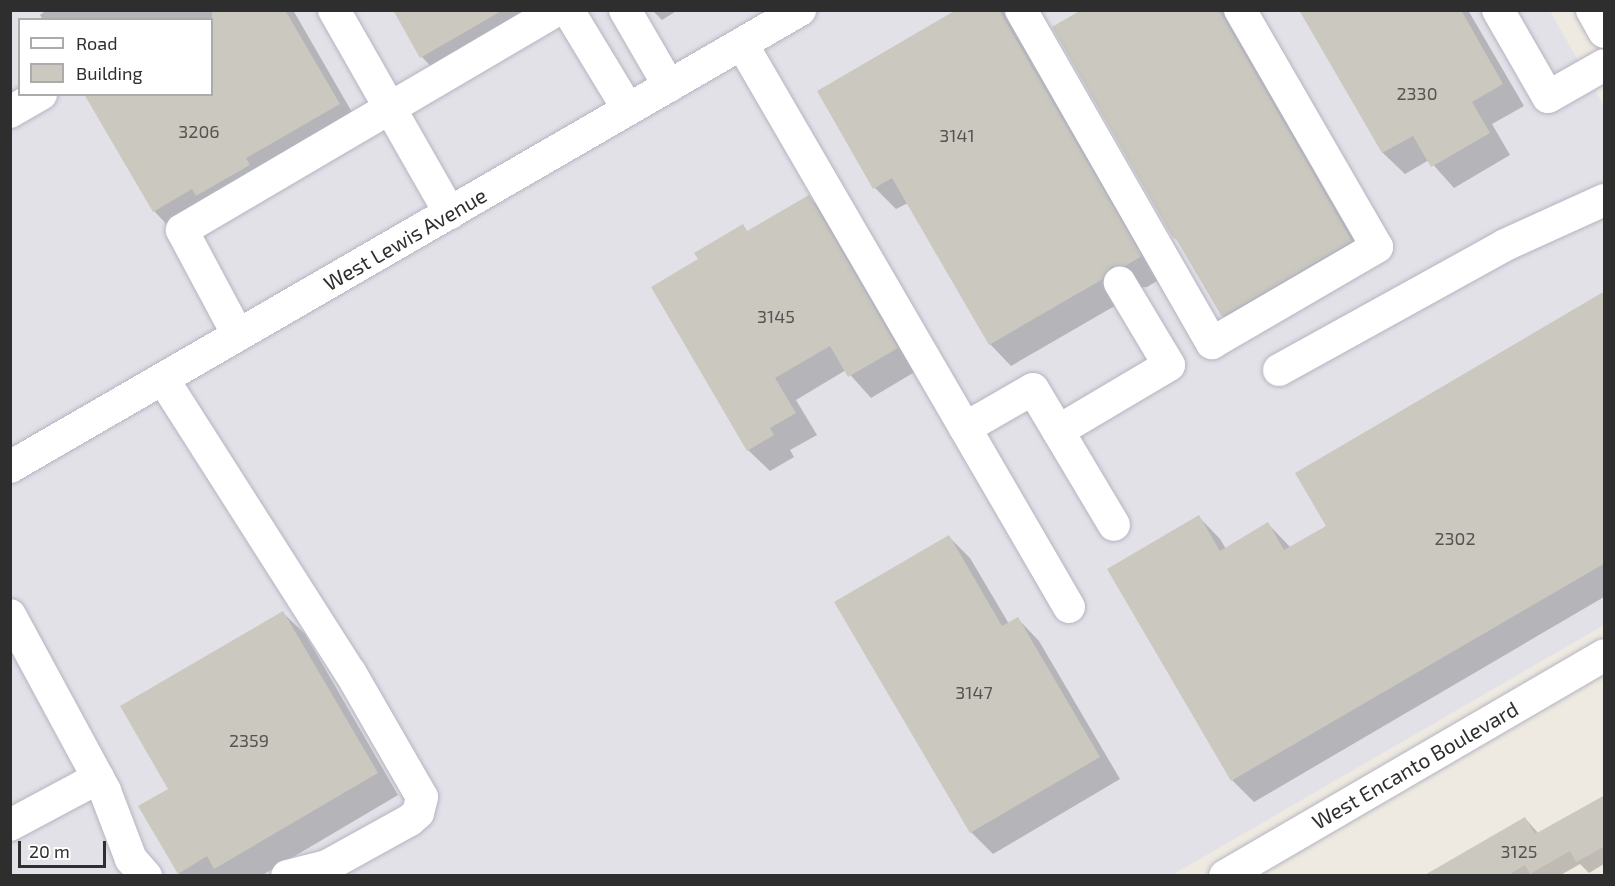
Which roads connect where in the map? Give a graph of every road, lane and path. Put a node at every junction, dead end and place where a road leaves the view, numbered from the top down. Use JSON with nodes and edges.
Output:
{"nodes":[{"id":1,"x":334,"y":10,"type":"edge"},
{"id":2,"x":557,"y":10,"type":"edge"},
{"id":3,"x":568,"y":10,"type":"edge"},
{"id":4,"x":625,"y":10,"type":"edge"},
{"id":5,"x":800,"y":10,"type":"edge"},
{"id":6,"x":1020,"y":10,"type":"edge"},
{"id":7,"x":1240,"y":10,"type":"edge"},
{"id":8,"x":1498,"y":10,"type":"edge"},
{"id":9,"x":1592,"y":10,"type":"edge"},
{"id":10,"x":1605,"y":32,"type":"edge"},
{"id":11,"x":742,"y":44,"type":"junction"},
{"id":12,"x":1605,"y":65,"type":"edge"},
{"id":13,"x":669,"y":86,"type":"junction"},
{"id":14,"x":38,"y":96,"type":"edge"},
{"id":15,"x":628,"y":109,"type":"junction"},
{"id":16,"x":391,"y":110,"type":"junction"},
{"id":17,"x":10,"y":112,"type":"edge"},
{"id":18,"x":1605,"y":200,"type":"edge"},
{"id":19,"x":450,"y":213,"type":"junction"},
{"id":20,"x":1120,"y":283,"type":"dead end"},
{"id":21,"x":238,"y":335,"type":"junction"},
{"id":22,"x":1278,"y":370,"type":"dead end"},
{"id":23,"x":163,"y":379,"type":"junction"},
{"id":24,"x":965,"y":428,"type":"junction"},
{"id":25,"x":1058,"y":431,"type":"junction"},
{"id":26,"x":10,"y":467,"type":"edge"},
{"id":27,"x":1114,"y":525,"type":"dead end"},
{"id":28,"x":1069,"y":608,"type":"dead end"},
{"id":29,"x":10,"y":615,"type":"edge"},
{"id":30,"x":1605,"y":655,"type":"edge"},
{"id":31,"x":98,"y":778,"type":"junction"},
{"id":32,"x":10,"y":825,"type":"edge"},
{"id":33,"x":146,"y":876,"type":"edge"},
{"id":34,"x":287,"y":876,"type":"edge"},
{"id":35,"x":1225,"y":876,"type":"edge"}],
"edges":[{"from":1,"to":16,"type":"street"},
{"from":2,"to":16,"type":"street"},
{"from":3,"to":15,"type":"street"},
{"from":4,"to":13,"type":"street"},
{"from":5,"to":11,"type":"street","name":"West Lewis Avenue"},
{"from":6,"to":7,"type":"street"},
{"from":8,"to":12,"type":"street"},
{"from":9,"to":10,"type":"street"},
{"from":11,"to":13,"type":"street","name":"West Lewis Avenue"},
{"from":11,"to":24,"type":"street"},
{"from":13,"to":15,"type":"street","name":"West Lewis Avenue"},
{"from":14,"to":17,"type":"street"},
{"from":15,"to":19,"type":"street","name":"West Lewis Avenue"},
{"from":16,"to":19,"type":"street"},
{"from":16,"to":21,"type":"street"},
{"from":18,"to":22,"type":"street"},
{"from":19,"to":21,"type":"street","name":"West Lewis Avenue"},
{"from":20,"to":25,"type":"street"},
{"from":21,"to":23,"type":"street","name":"West Lewis Avenue"},
{"from":23,"to":26,"type":"street","name":"West Lewis Avenue"},
{"from":23,"to":34,"type":"street"},
{"from":24,"to":25,"type":"street"},
{"from":24,"to":28,"type":"street"},
{"from":25,"to":27,"type":"street"},
{"from":29,"to":31,"type":"street"},
{"from":30,"to":35,"type":"street","name":"West Encanto Boulevard"},
{"from":31,"to":32,"type":"street"},
{"from":31,"to":33,"type":"street"}]}
